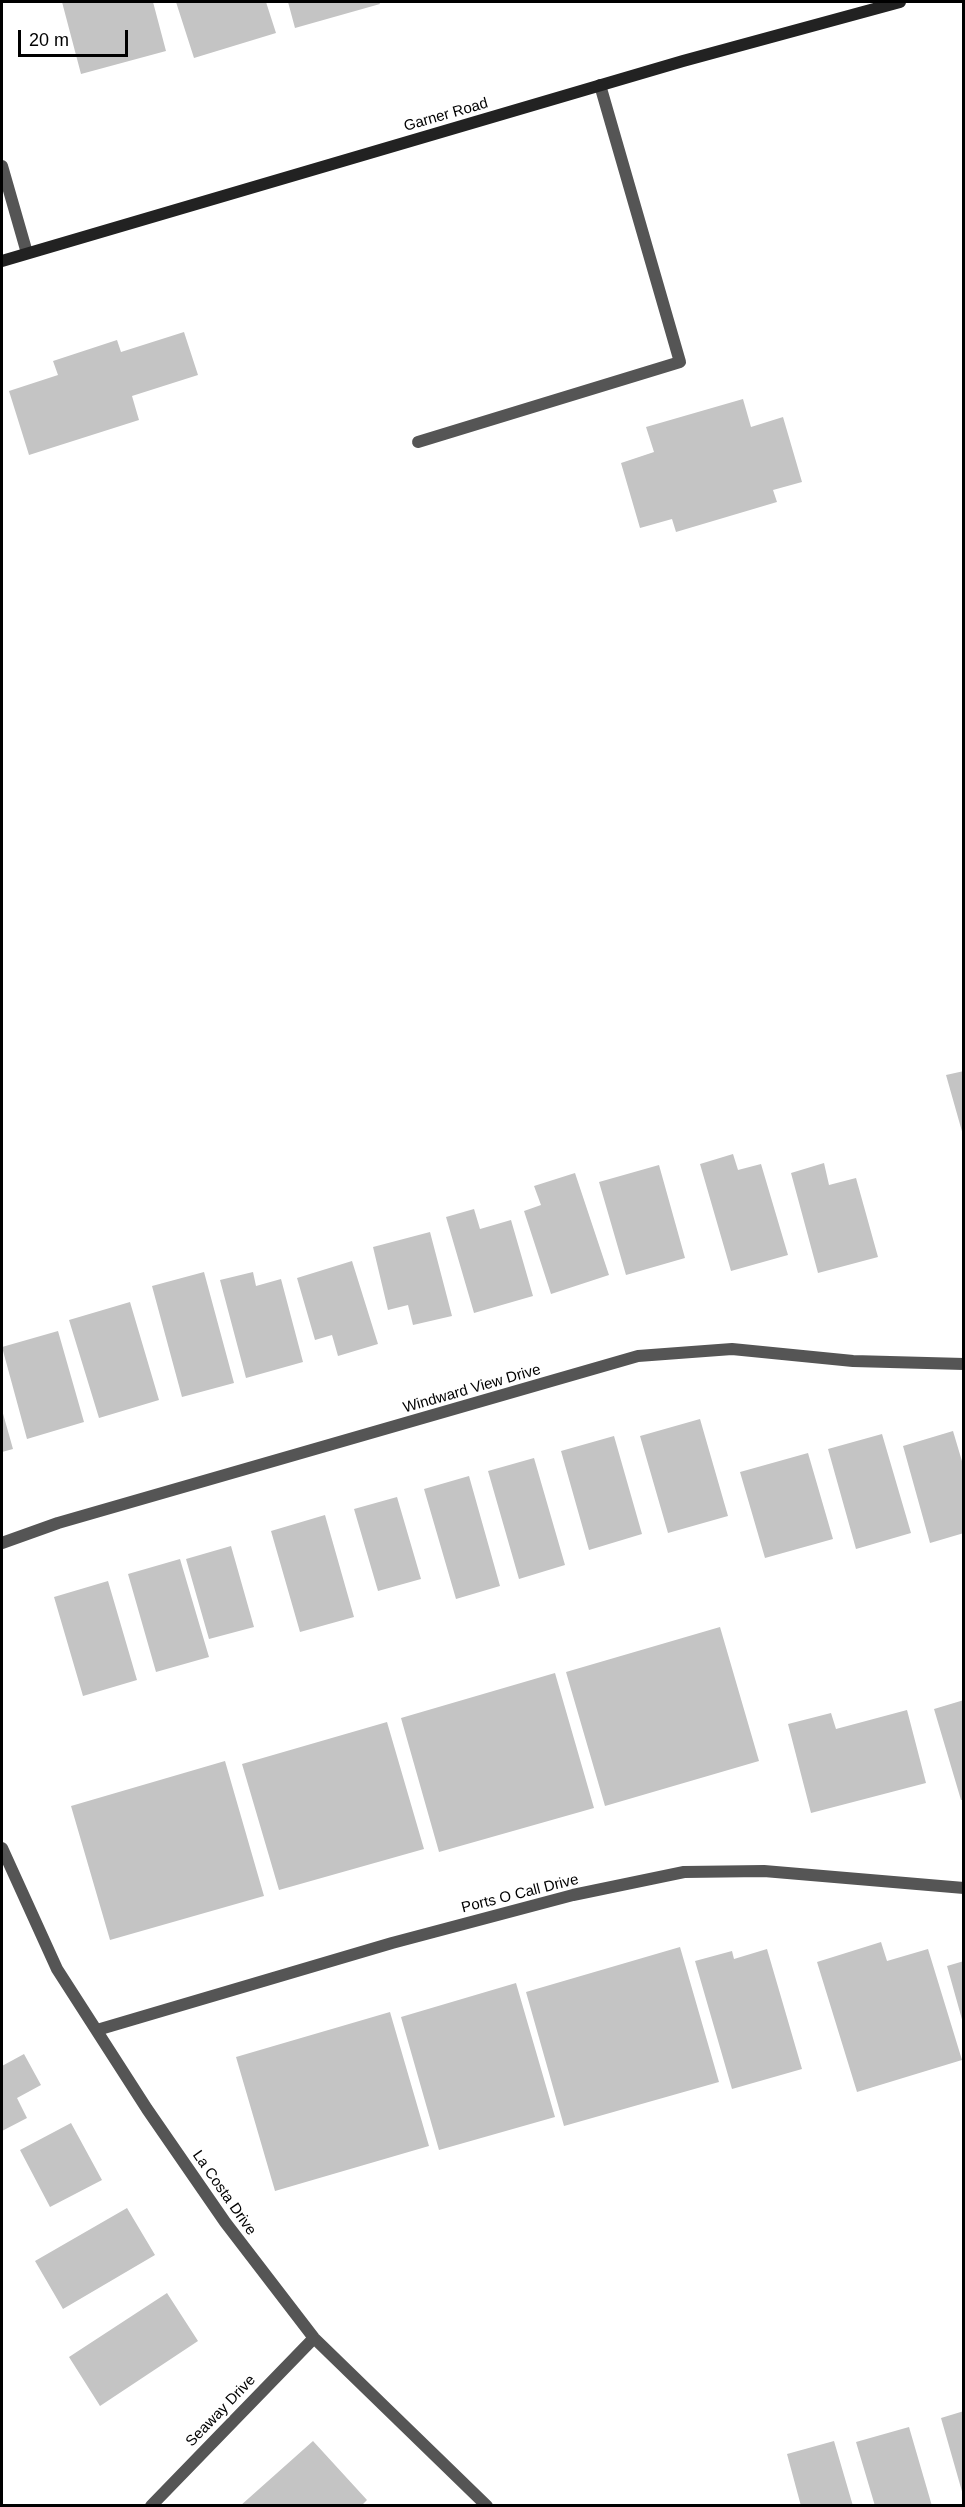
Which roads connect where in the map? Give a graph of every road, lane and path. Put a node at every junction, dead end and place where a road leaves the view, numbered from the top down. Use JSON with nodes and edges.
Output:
{"nodes":[{"id":1,"x":900,"y":2,"type":"edge"},
{"id":2,"x":600,"y":85,"type":"junction"},
{"id":3,"x":2,"y":166,"type":"edge"},
{"id":4,"x":27,"y":253,"type":"junction"},
{"id":5,"x":2,"y":261,"type":"edge"},
{"id":6,"x":418,"y":442,"type":"dead end"},
{"id":7,"x":963,"y":1364,"type":"edge"},
{"id":8,"x":2,"y":1543,"type":"edge"},
{"id":9,"x":2,"y":1848,"type":"edge"},
{"id":10,"x":963,"y":1888,"type":"edge"},
{"id":11,"x":97,"y":2030,"type":"junction"},
{"id":12,"x":314,"y":2338,"type":"junction"},
{"id":13,"x":151,"y":2505,"type":"edge"},
{"id":14,"x":488,"y":2505,"type":"edge"}],
"edges":[{"from":1,"to":2,"type":"street","name":"Garner Road"},
{"from":2,"to":4,"type":"street","name":"Garner Road"},
{"from":2,"to":6,"type":"street"},
{"from":3,"to":4,"type":"street"},
{"from":4,"to":5,"type":"street","name":"Garner Road"},
{"from":7,"to":8,"type":"street","name":"Windward View Drive"},
{"from":9,"to":11,"type":"street","name":"La Costa Drive"},
{"from":10,"to":11,"type":"street","name":"Ports O Call Drive"},
{"from":11,"to":12,"type":"street","name":"La Costa Drive"},
{"from":12,"to":13,"type":"street","name":"Seaway Drive"},
{"from":12,"to":14,"type":"street","name":"La Costa Drive"}]}
